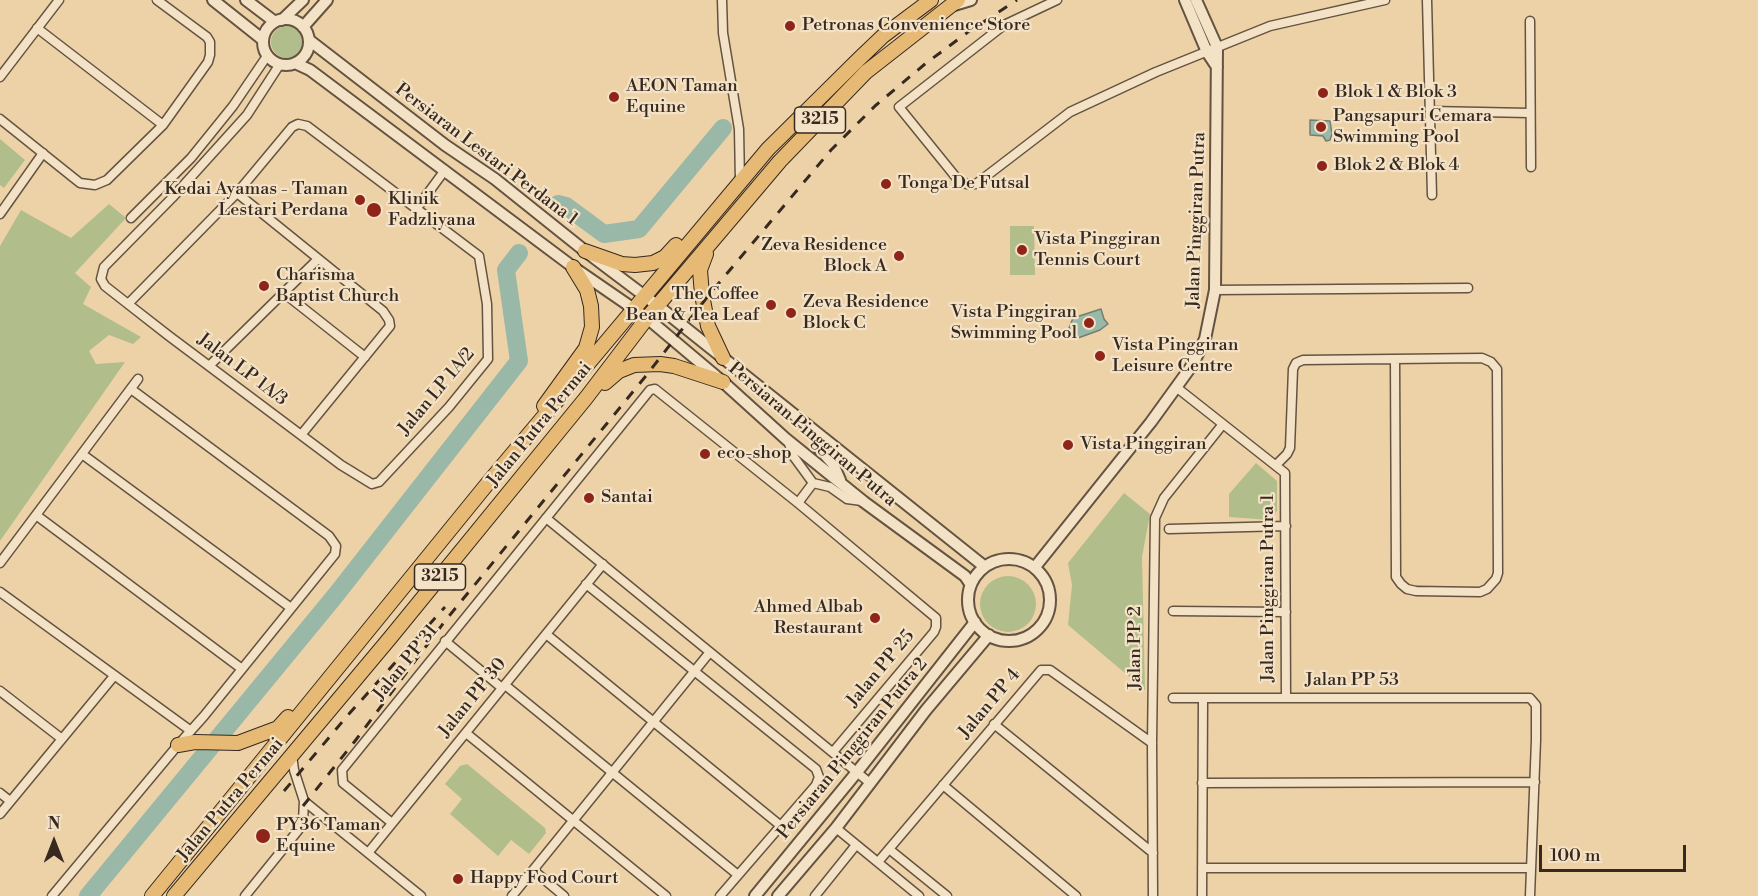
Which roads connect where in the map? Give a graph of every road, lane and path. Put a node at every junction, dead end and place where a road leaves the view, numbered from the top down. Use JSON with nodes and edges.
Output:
{"nodes":[{"id":1,"x":59,"y":0,"type":"edge"},
{"id":2,"x":159,"y":0,"type":"edge"},
{"id":3,"x":213,"y":0,"type":"edge"},
{"id":4,"x":246,"y":0,"type":"edge"},
{"id":5,"x":303,"y":0,"type":"edge"},
{"id":6,"x":327,"y":0,"type":"edge"},
{"id":7,"x":722,"y":0,"type":"edge"},
{"id":8,"x":931,"y":0,"type":"edge"},
{"id":9,"x":971,"y":0,"type":"edge"},
{"id":10,"x":1057,"y":0,"type":"edge"},
{"id":11,"x":1185,"y":0,"type":"edge"},
{"id":12,"x":1196,"y":0,"type":"edge"},
{"id":13,"x":1385,"y":0,"type":"edge"},
{"id":14,"x":1427,"y":0,"type":"edge"},
{"id":15,"x":952,"y":4,"type":"edge"},
{"id":16,"x":279,"y":21,"type":"junction"},
{"id":17,"x":1530,"y":21,"type":"dead end"},
{"id":18,"x":303,"y":27,"type":"junction"},
{"id":19,"x":37,"y":28,"type":"junction"},
{"id":20,"x":262,"y":39,"type":"junction"},
{"id":21,"x":309,"y":40,"type":"junction"},
{"id":22,"x":1212,"y":50,"type":"junction"},
{"id":23,"x":267,"y":56,"type":"junction"},
{"id":24,"x":295,"y":63,"type":"junction"},
{"id":25,"x":280,"y":64,"type":"junction"},
{"id":26,"x":0,"y":77,"type":"edge"},
{"id":27,"x":1431,"y":111,"type":"junction"},
{"id":28,"x":1529,"y":113,"type":"junction"},
{"id":29,"x":0,"y":119,"type":"edge"},
{"id":30,"x":163,"y":125,"type":"junction"},
{"id":31,"x":43,"y":153,"type":"junction"},
{"id":32,"x":1531,"y":167,"type":"dead end"},
{"id":33,"x":445,"y":170,"type":"junction"},
{"id":34,"x":740,"y":182,"type":"junction"},
{"id":35,"x":237,"y":193,"type":"junction"},
{"id":36,"x":1432,"y":195,"type":"dead end"},
{"id":37,"x":3,"y":204,"type":"edge"},
{"id":38,"x":721,"y":205,"type":"junction"},
{"id":39,"x":417,"y":208,"type":"junction"},
{"id":40,"x":0,"y":214,"type":"edge"},
{"id":41,"x":131,"y":218,"type":"dead end"},
{"id":42,"x":709,"y":246,"type":"junction"},
{"id":43,"x":585,"y":251,"type":"junction"},
{"id":44,"x":318,"y":259,"type":"junction"},
{"id":45,"x":573,"y":267,"type":"junction"},
{"id":46,"x":1468,"y":288,"type":"dead end"},
{"id":47,"x":1215,"y":290,"type":"junction"},
{"id":48,"x":284,"y":292,"type":"junction"},
{"id":49,"x":644,"y":296,"type":"junction"},
{"id":50,"x":128,"y":304,"type":"junction"},
{"id":51,"x":658,"y":306,"type":"junction"},
{"id":52,"x":633,"y":308,"type":"junction"},
{"id":53,"x":647,"y":318,"type":"junction"},
{"id":54,"x":365,"y":357,"type":"junction"},
{"id":55,"x":723,"y":358,"type":"junction"},
{"id":56,"x":1395,"y":359,"type":"junction"},
{"id":57,"x":208,"y":366,"type":"junction"},
{"id":58,"x":138,"y":379,"type":"dead end"},
{"id":59,"x":723,"y":382,"type":"junction"},
{"id":60,"x":1176,"y":387,"type":"junction"},
{"id":61,"x":130,"y":389,"type":"junction"},
{"id":62,"x":586,"y":399,"type":"junction"},
{"id":63,"x":1223,"y":424,"type":"junction"},
{"id":64,"x":302,"y":435,"type":"junction"},
{"id":65,"x":821,"y":436,"type":"junction"},
{"id":66,"x":786,"y":439,"type":"junction"},
{"id":67,"x":518,"y":448,"type":"junction"},
{"id":68,"x":82,"y":454,"type":"junction"},
{"id":69,"x":1276,"y":465,"type":"junction"},
{"id":70,"x":379,"y":482,"type":"joint"},
{"id":71,"x":813,"y":483,"type":"junction"},
{"id":72,"x":842,"y":483,"type":"junction"},
{"id":73,"x":864,"y":502,"type":"junction"},
{"id":74,"x":798,"y":503,"type":"junction"},
{"id":75,"x":36,"y":515,"type":"junction"},
{"id":76,"x":546,"y":518,"type":"junction"},
{"id":77,"x":1286,"y":526,"type":"junction"},
{"id":78,"x":1169,"y":529,"type":"dead end"},
{"id":79,"x":0,"y":563,"type":"edge"},
{"id":80,"x":603,"y":564,"type":"junction"},
{"id":81,"x":985,"y":567,"type":"junction"},
{"id":82,"x":1035,"y":567,"type":"junction"},
{"id":83,"x":586,"y":584,"type":"junction"},
{"id":84,"x":971,"y":585,"type":"junction"},
{"id":85,"x":0,"y":592,"type":"edge"},
{"id":86,"x":291,"y":608,"type":"junction"},
{"id":87,"x":1173,"y":611,"type":"dead end"},
{"id":88,"x":1286,"y":612,"type":"junction"},
{"id":89,"x":381,"y":616,"type":"junction"},
{"id":90,"x":975,"y":622,"type":"junction"},
{"id":91,"x":546,"y":634,"type":"junction"},
{"id":92,"x":989,"y":635,"type":"junction"},
{"id":93,"x":445,"y":641,"type":"junction"},
{"id":94,"x":710,"y":652,"type":"junction"},
{"id":95,"x":242,"y":669,"type":"junction"},
{"id":96,"x":694,"y":671,"type":"junction"},
{"id":97,"x":114,"y":676,"type":"junction"},
{"id":98,"x":503,"y":687,"type":"junction"},
{"id":99,"x":0,"y":691,"type":"edge"},
{"id":100,"x":1173,"y":698,"type":"dead end"},
{"id":101,"x":1203,"y":698,"type":"junction"},
{"id":102,"x":1286,"y":698,"type":"junction"},
{"id":103,"x":653,"y":721,"type":"junction"},
{"id":104,"x":994,"y":724,"type":"junction"},
{"id":105,"x":466,"y":732,"type":"junction"},
{"id":106,"x":193,"y":737,"type":"junction"},
{"id":107,"x":62,"y":739,"type":"junction"},
{"id":108,"x":1152,"y":743,"type":"junction"},
{"id":109,"x":178,"y":745,"type":"joint"},
{"id":110,"x":833,"y":752,"type":"junction"},
{"id":111,"x":292,"y":755,"type":"junction"},
{"id":112,"x":612,"y":772,"type":"junction"},
{"id":113,"x":857,"y":772,"type":"junction"},
{"id":114,"x":1535,"y":782,"type":"junction"},
{"id":115,"x":870,"y":783,"type":"junction"},
{"id":116,"x":1202,"y":783,"type":"junction"},
{"id":117,"x":943,"y":785,"type":"junction"},
{"id":118,"x":0,"y":793,"type":"edge"},
{"id":119,"x":10,"y":801,"type":"junction"},
{"id":120,"x":304,"y":801,"type":"junction"},
{"id":121,"x":0,"y":814,"type":"edge"},
{"id":122,"x":573,"y":820,"type":"junction"},
{"id":123,"x":392,"y":823,"type":"junction"},
{"id":124,"x":781,"y":826,"type":"junction"},
{"id":125,"x":836,"y":828,"type":"junction"},
{"id":126,"x":856,"y":845,"type":"junction"},
{"id":127,"x":889,"y":849,"type":"junction"},
{"id":128,"x":369,"y":853,"type":"junction"},
{"id":129,"x":1153,"y":853,"type":"junction"},
{"id":130,"x":878,"y":862,"type":"junction"},
{"id":131,"x":1202,"y":868,"type":"junction"},
{"id":132,"x":1531,"y":868,"type":"junction"},
{"id":133,"x":532,"y":870,"type":"junction"},
{"id":134,"x":738,"y":875,"type":"junction"},
{"id":135,"x":419,"y":895,"type":"edge"},
{"id":136,"x":52,"y":896,"type":"edge"},
{"id":137,"x":152,"y":896,"type":"edge"},
{"id":138,"x":174,"y":896,"type":"edge"},
{"id":139,"x":244,"y":896,"type":"edge"},
{"id":140,"x":512,"y":896,"type":"edge"},
{"id":141,"x":564,"y":896,"type":"edge"},
{"id":142,"x":666,"y":896,"type":"edge"},
{"id":143,"x":720,"y":896,"type":"edge"},
{"id":144,"x":755,"y":896,"type":"edge"},
{"id":145,"x":778,"y":896,"type":"edge"},
{"id":146,"x":815,"y":896,"type":"edge"},
{"id":147,"x":918,"y":896,"type":"edge"},
{"id":148,"x":947,"y":896,"type":"edge"},
{"id":149,"x":1076,"y":896,"type":"edge"},
{"id":150,"x":1153,"y":896,"type":"edge"},
{"id":151,"x":1202,"y":896,"type":"edge"},
{"id":152,"x":1530,"y":896,"type":"edge"}],
"edges":[{"from":1,"to":19,"type":"street"},
{"from":2,"to":30,"type":"street"},
{"from":3,"to":20,"type":"street"},
{"from":4,"to":16,"type":"street"},
{"from":5,"to":16,"type":"street"},
{"from":6,"to":18,"type":"street"},
{"from":7,"to":34,"type":"street"},
{"from":8,"to":34,"type":"main road","name":"Jalan Putra Permai","number":"3215"},
{"from":9,"to":15,"type":"street"},
{"from":10,"to":22,"type":"street"},
{"from":11,"to":22,"type":"street","name":"Jalan Pinggiran Putra"},
{"from":12,"to":22,"type":"street","name":"Jalan Pinggiran Putra"},
{"from":13,"to":22,"type":"street"},
{"from":14,"to":27,"type":"street"},
{"from":15,"to":42,"type":"main road","name":"Jalan Putra Permai","number":"3215"},
{"from":16,"to":18,"type":"street"},
{"from":16,"to":20,"type":"street"},
{"from":17,"to":28,"type":"street"},
{"from":18,"to":21,"type":"street"},
{"from":19,"to":26,"type":"street"},
{"from":19,"to":30,"type":"street"},
{"from":20,"to":23,"type":"street"},
{"from":21,"to":24,"type":"street"},
{"from":21,"to":43,"type":"street","name":"Persiaran Lestari Perdana 1"},
{"from":22,"to":47,"type":"street","name":"Jalan Pinggiran Putra"},
{"from":23,"to":25,"type":"street"},
{"from":23,"to":41,"type":"street"},
{"from":24,"to":25,"type":"street"},
{"from":24,"to":33,"type":"street","name":"Persiaran Lestari Perdana 1"},
{"from":25,"to":50,"type":"street","name":"Jalan LP 1A/3"},
{"from":27,"to":28,"type":"street"},
{"from":27,"to":36,"type":"street"},
{"from":28,"to":32,"type":"street"},
{"from":29,"to":31,"type":"street"},
{"from":30,"to":31,"type":"street"},
{"from":31,"to":37,"type":"street"},
{"from":33,"to":39,"type":"street"},
{"from":33,"to":45,"type":"street","name":"Persiaran Lestari Perdana 1"},
{"from":34,"to":38,"type":"main road","name":"Jalan Putra Permai","number":"3215"},
{"from":35,"to":39,"type":"street","name":"Jalan LP 1A/2"},
{"from":35,"to":44,"type":"street"},
{"from":35,"to":50,"type":"street"},
{"from":37,"to":40,"type":"street"},
{"from":38,"to":43,"type":"main road"},
{"from":38,"to":49,"type":"main road","name":"Jalan Putra Permai","number":"3215"},
{"from":39,"to":70,"type":"street","name":"Jalan LP 1A/2"},
{"from":42,"to":51,"type":"main road","name":"Jalan Putra Permai","number":"3215"},
{"from":42,"to":55,"type":"main road"},
{"from":43,"to":49,"type":"street","name":"Persiaran Lestari Perdana 1"},
{"from":44,"to":48,"type":"street"},
{"from":44,"to":54,"type":"street"},
{"from":45,"to":52,"type":"street","name":"Persiaran Lestari Perdana 1"},
{"from":45,"to":67,"type":"main road"},
{"from":46,"to":47,"type":"street"},
{"from":47,"to":60,"type":"street","name":"Jalan Pinggiran Putra"},
{"from":48,"to":54,"type":"street"},
{"from":48,"to":57,"type":"street"},
{"from":49,"to":51,"type":"street","name":"Persiaran Pinggiran Putra"},
{"from":49,"to":52,"type":"main road","name":"Jalan Putra Permai","number":"3215"},
{"from":50,"to":57,"type":"street","name":"Jalan LP 1A/3"},
{"from":51,"to":53,"type":"main road","name":"Jalan Putra Permai","number":"3215"},
{"from":51,"to":55,"type":"street","name":"Persiaran Pinggiran Putra"},
{"from":52,"to":53,"type":"street","name":"Persiaran Pinggiran Putra"},
{"from":52,"to":67,"type":"main road","name":"Jalan Putra Permai","number":"3215"},
{"from":53,"to":59,"type":"street","name":"Persiaran Pinggiran Putra"},
{"from":53,"to":62,"type":"main road","name":"Jalan Putra Permai","number":"3215"},
{"from":54,"to":64,"type":"street"},
{"from":55,"to":65,"type":"street","name":"Persiaran Pinggiran Putra"},
{"from":56,"to":56,"type":"street"},
{"from":56,"to":69,"type":"street"},
{"from":57,"to":64,"type":"street","name":"Jalan LP 1A/3"},
{"from":58,"to":61,"type":"street"},
{"from":59,"to":62,"type":"main road"},
{"from":59,"to":66,"type":"street","name":"Persiaran Pinggiran Putra"},
{"from":60,"to":63,"type":"street"},
{"from":60,"to":82,"type":"street","name":"Jalan Pinggiran Putra"},
{"from":61,"to":68,"type":"street"},
{"from":61,"to":86,"type":"street"},
{"from":62,"to":111,"type":"main road","name":"Jalan Putra Permai","number":"3215"},
{"from":63,"to":69,"type":"street"},
{"from":63,"to":108,"type":"street","name":"Jalan PP 2"},
{"from":64,"to":70,"type":"street","name":"Jalan LP 1A/3"},
{"from":65,"to":72,"type":"street"},
{"from":65,"to":81,"type":"street","name":"Persiaran Pinggiran Putra"},
{"from":66,"to":71,"type":"street"},
{"from":66,"to":72,"type":"street","name":"Persiaran Pinggiran Putra"},
{"from":67,"to":89,"type":"main road","name":"Jalan Putra Permai","number":"3215"},
{"from":68,"to":75,"type":"street"},
{"from":68,"to":86,"type":"street"},
{"from":69,"to":77,"type":"street","name":"Jalan Pinggiran Putra 1"},
{"from":71,"to":73,"type":"street"},
{"from":71,"to":74,"type":"street"},
{"from":72,"to":73,"type":"street","name":"Persiaran Pinggiran Putra"},
{"from":73,"to":84,"type":"street","name":"Persiaran Pinggiran Putra"},
{"from":74,"to":76,"type":"street","name":"Jalan PP 25"},
{"from":74,"to":110,"type":"street","name":"Jalan PP 25"},
{"from":75,"to":79,"type":"street"},
{"from":75,"to":95,"type":"street"},
{"from":76,"to":80,"type":"street"},
{"from":76,"to":93,"type":"street","name":"Jalan PP 31"},
{"from":77,"to":78,"type":"street"},
{"from":77,"to":88,"type":"street","name":"Jalan Pinggiran Putra 1"},
{"from":80,"to":83,"type":"street","name":"Jalan PP 30"},
{"from":80,"to":94,"type":"street"},
{"from":81,"to":82,"type":"street"},
{"from":81,"to":84,"type":"street"},
{"from":82,"to":92,"type":"street"},
{"from":83,"to":91,"type":"street","name":"Jalan PP 30"},
{"from":83,"to":96,"type":"street"},
{"from":84,"to":90,"type":"street"},
{"from":85,"to":97,"type":"street"},
{"from":86,"to":95,"type":"street"},
{"from":87,"to":88,"type":"street"},
{"from":88,"to":102,"type":"street","name":"Jalan Pinggiran Putra 1"},
{"from":89,"to":106,"type":"main road"},
{"from":89,"to":137,"type":"main road","name":"Jalan Putra Permai","number":"3215"},
{"from":90,"to":92,"type":"street"},
{"from":90,"to":113,"type":"street","name":"Persiaran Pinggiran Putra 2"},
{"from":91,"to":98,"type":"street","name":"Jalan PP 30"},
{"from":91,"to":103,"type":"street"},
{"from":92,"to":115,"type":"street","name":"Persiaran Pinggiran Putra 2"},
{"from":93,"to":98,"type":"street"},
{"from":93,"to":123,"type":"street","name":"Jalan PP 31"},
{"from":94,"to":96,"type":"street"},
{"from":94,"to":110,"type":"street"},
{"from":95,"to":106,"type":"street"},
{"from":96,"to":103,"type":"street"},
{"from":96,"to":124,"type":"street"},
{"from":97,"to":106,"type":"street"},
{"from":97,"to":107,"type":"street"},
{"from":98,"to":105,"type":"street","name":"Jalan PP 30"},
{"from":98,"to":112,"type":"street"},
{"from":99,"to":107,"type":"street"},
{"from":100,"to":101,"type":"street","name":"Jalan PP 53"},
{"from":101,"to":102,"type":"street","name":"Jalan PP 53"},
{"from":101,"to":116,"type":"street"},
{"from":102,"to":114,"type":"street","name":"Jalan PP 53"},
{"from":103,"to":112,"type":"street"},
{"from":103,"to":124,"type":"street"},
{"from":104,"to":108,"type":"street","name":"Jalan PP 4"},
{"from":104,"to":117,"type":"street","name":"Jalan PP 4"},
{"from":104,"to":129,"type":"street"},
{"from":105,"to":122,"type":"street"},
{"from":105,"to":123,"type":"street","name":"Jalan PP 30"},
{"from":106,"to":109,"type":"main road"},
{"from":107,"to":119,"type":"street"},
{"from":108,"to":129,"type":"street","name":"Jalan PP 2"},
{"from":109,"to":136,"type":"street"},
{"from":110,"to":113,"type":"street"},
{"from":111,"to":120,"type":"street"},
{"from":111,"to":138,"type":"main road","name":"Jalan Putra Permai","number":"3215"},
{"from":112,"to":122,"type":"street"},
{"from":112,"to":134,"type":"street"},
{"from":113,"to":115,"type":"street"},
{"from":113,"to":144,"type":"street","name":"Persiaran Pinggiran Putra 2"},
{"from":114,"to":116,"type":"street"},
{"from":114,"to":132,"type":"street"},
{"from":115,"to":125,"type":"street","name":"Persiaran Pinggiran Putra 2"},
{"from":116,"to":131,"type":"street"},
{"from":117,"to":127,"type":"street","name":"Jalan PP 4"},
{"from":117,"to":149,"type":"street"},
{"from":118,"to":119,"type":"street"},
{"from":119,"to":121,"type":"street"},
{"from":120,"to":128,"type":"street"},
{"from":120,"to":139,"type":"street"},
{"from":122,"to":133,"type":"street"},
{"from":122,"to":142,"type":"street"},
{"from":123,"to":128,"type":"street","name":"Jalan PP 30"},
{"from":124,"to":134,"type":"street"},
{"from":125,"to":126,"type":"street"},
{"from":125,"to":145,"type":"street","name":"Persiaran Pinggiran Putra 2"},
{"from":126,"to":130,"type":"street"},
{"from":126,"to":146,"type":"street"},
{"from":127,"to":130,"type":"street","name":"Jalan PP 4"},
{"from":127,"to":148,"type":"street"},
{"from":128,"to":135,"type":"street"},
{"from":129,"to":150,"type":"street","name":"Jalan PP 2"},
{"from":130,"to":147,"type":"street"},
{"from":131,"to":132,"type":"street"},
{"from":131,"to":151,"type":"street"},
{"from":132,"to":152,"type":"street"},
{"from":133,"to":140,"type":"street"},
{"from":133,"to":141,"type":"street"},
{"from":134,"to":143,"type":"street"}]}
